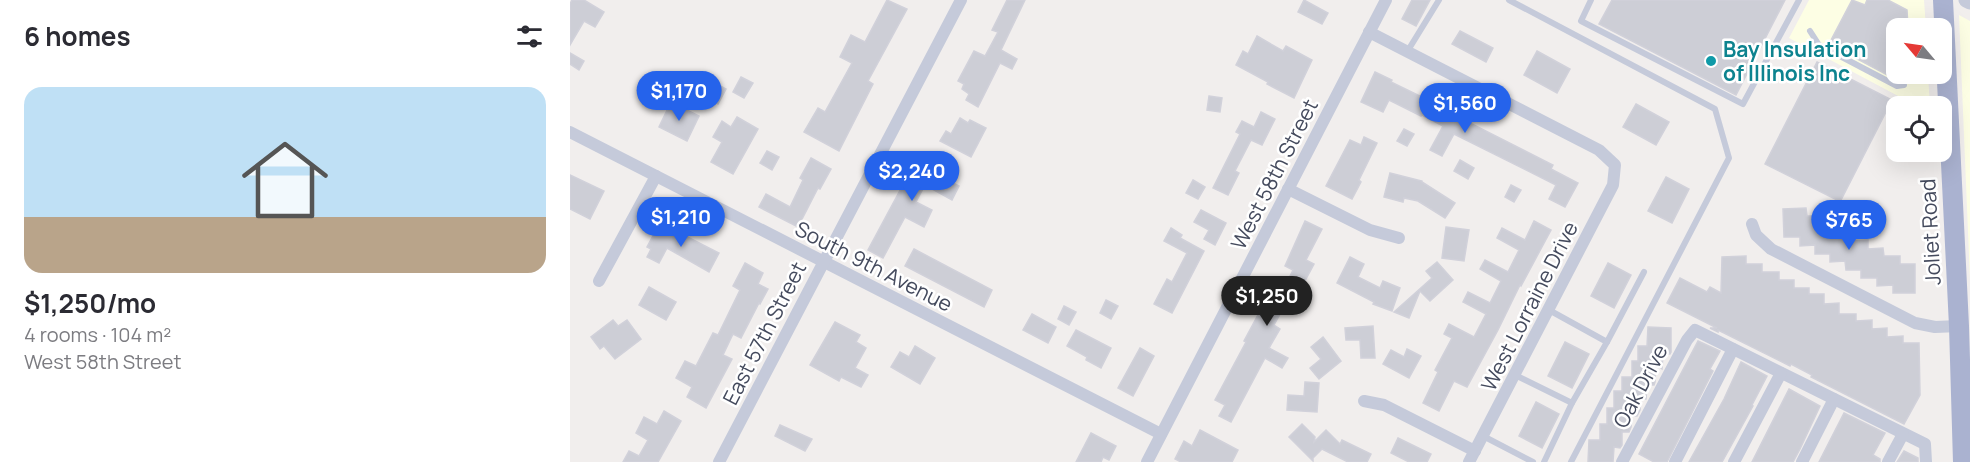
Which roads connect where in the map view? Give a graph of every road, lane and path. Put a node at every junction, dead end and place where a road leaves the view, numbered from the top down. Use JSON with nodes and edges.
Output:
{"nodes":[{"id":1,"x":961,"y":0,"type":"edge"},
{"id":2,"x":1386,"y":0,"type":"edge"},
{"id":3,"x":1439,"y":0,"type":"edge"},
{"id":4,"x":1509,"y":0,"type":"edge"},
{"id":5,"x":1591,"y":0,"type":"edge"},
{"id":6,"x":1799,"y":0,"type":"edge"},
{"id":7,"x":1943,"y":0,"type":"edge"},
{"id":8,"x":1809,"y":31,"type":"dead end"},
{"id":9,"x":1369,"y":32,"type":"junction"},
{"id":10,"x":1407,"y":52,"type":"junction"},
{"id":11,"x":1904,"y":85,"type":"dead end"},
{"id":12,"x":570,"y":132,"type":"edge"},
{"id":13,"x":656,"y":176,"type":"junction"},
{"id":14,"x":1288,"y":189,"type":"junction"},
{"id":15,"x":1752,"y":225,"type":"dead end"},
{"id":16,"x":1400,"y":238,"type":"dead end"},
{"id":17,"x":823,"y":261,"type":"junction"},
{"id":18,"x":1644,"y":272,"type":"dead end"},
{"id":19,"x":599,"y":281,"type":"dead end"},
{"id":20,"x":1549,"y":310,"type":"junction"},
{"id":21,"x":1960,"y":312,"type":"junction"},
{"id":22,"x":1607,"y":342,"type":"junction"},
{"id":23,"x":1733,"y":349,"type":"junction"},
{"id":24,"x":1965,"y":370,"type":"edge"},
{"id":25,"x":1781,"y":373,"type":"junction"},
{"id":26,"x":1515,"y":375,"type":"junction"},
{"id":27,"x":1834,"y":399,"type":"junction"},
{"id":28,"x":1364,"y":400,"type":"dead end"},
{"id":29,"x":1572,"y":404,"type":"junction"},
{"id":30,"x":1161,"y":434,"type":"junction"},
{"id":31,"x":1903,"y":434,"type":"junction"},
{"id":32,"x":1483,"y":435,"type":"junction"},
{"id":33,"x":1472,"y":456,"type":"edge"},
{"id":34,"x":719,"y":462,"type":"edge"},
{"id":35,"x":1147,"y":462,"type":"edge"},
{"id":36,"x":1533,"y":462,"type":"edge"},
{"id":37,"x":1544,"y":462,"type":"edge"},
{"id":38,"x":1571,"y":462,"type":"edge"},
{"id":39,"x":1622,"y":462,"type":"edge"},
{"id":40,"x":1675,"y":462,"type":"edge"},
{"id":41,"x":1734,"y":462,"type":"edge"},
{"id":42,"x":1802,"y":462,"type":"edge"},
{"id":43,"x":1888,"y":462,"type":"edge"},
{"id":44,"x":1926,"y":462,"type":"edge"},
{"id":45,"x":1963,"y":462,"type":"edge"}],
"edges":[{"from":1,"to":17,"type":"street","name":"East 57th Street"},
{"from":2,"to":9,"type":"street","name":"West 58th Street"},
{"from":3,"to":10,"type":"lane"},
{"from":4,"to":38,"type":"lane"},
{"from":5,"to":6,"type":"lane"},
{"from":7,"to":21,"type":"main road","name":"Joliet Road"},
{"from":8,"to":11,"type":"lane"},
{"from":9,"to":10,"type":"street"},
{"from":9,"to":14,"type":"street","name":"West 58th Street"},
{"from":10,"to":20,"type":"street","name":"West Lorraine Drive"},
{"from":12,"to":13,"type":"street","name":"South 9th Avenue"},
{"from":13,"to":17,"type":"street","name":"South 9th Avenue"},
{"from":13,"to":19,"type":"street"},
{"from":14,"to":16,"type":"street"},
{"from":14,"to":30,"type":"street","name":"West 58th Street"},
{"from":15,"to":21,"type":"street"},
{"from":17,"to":30,"type":"street","name":"South 9th Avenue"},
{"from":17,"to":34,"type":"street","name":"East 57th Street"},
{"from":18,"to":22,"type":"lane"},
{"from":20,"to":22,"type":"lane"},
{"from":20,"to":26,"type":"street","name":"West Lorraine Drive"},
{"from":21,"to":24,"type":"main road","name":"Joliet Road"},
{"from":22,"to":29,"type":"lane"},
{"from":23,"to":25,"type":"street"},
{"from":23,"to":39,"type":"street","name":"Oak Drive"},
{"from":23,"to":40,"type":"street"},
{"from":24,"to":45,"type":"main road","name":"Joliet Road"},
{"from":25,"to":27,"type":"street"},
{"from":25,"to":41,"type":"street"},
{"from":26,"to":29,"type":"lane"},
{"from":26,"to":32,"type":"street","name":"West Lorraine Drive"},
{"from":27,"to":31,"type":"street"},
{"from":27,"to":42,"type":"street"},
{"from":28,"to":33,"type":"street"},
{"from":29,"to":37,"type":"lane"},
{"from":30,"to":35,"type":"street","name":"West 58th Street"},
{"from":31,"to":43,"type":"street"},
{"from":31,"to":44,"type":"street"},
{"from":32,"to":33,"type":"street","name":"West Lorraine Drive"},
{"from":32,"to":36,"type":"lane"}]}
